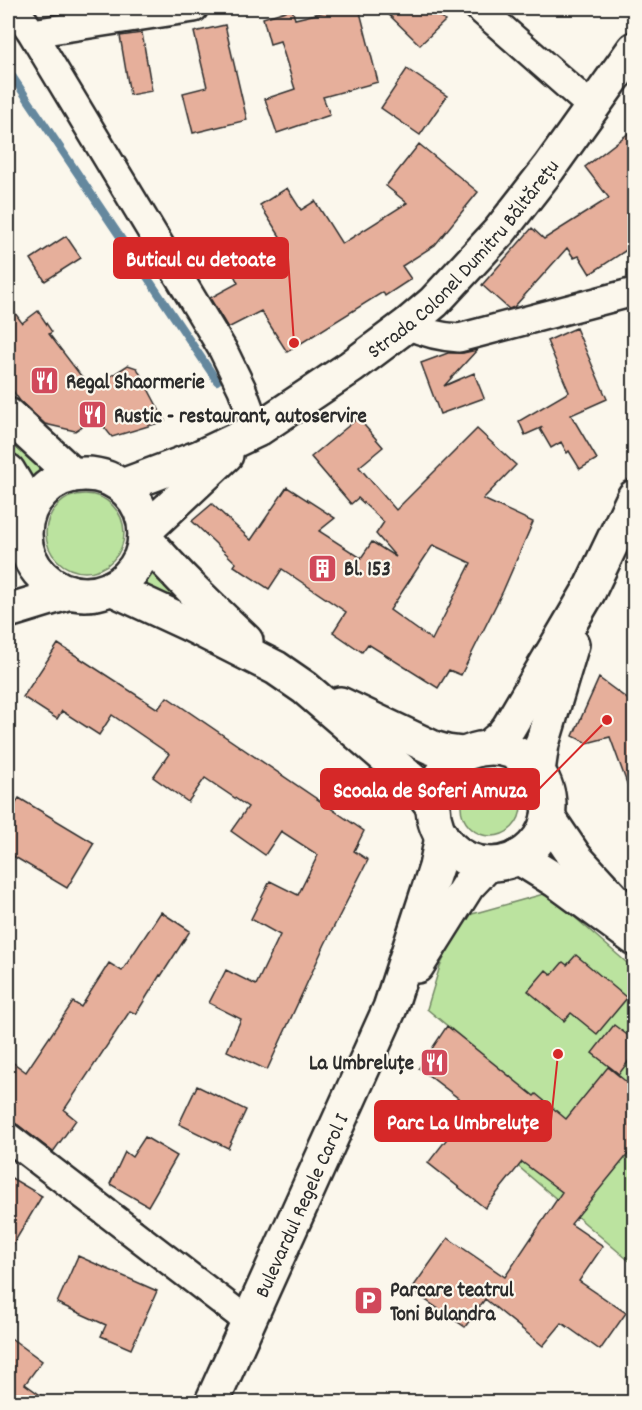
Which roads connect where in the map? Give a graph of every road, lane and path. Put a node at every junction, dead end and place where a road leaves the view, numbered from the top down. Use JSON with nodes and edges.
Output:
{"nodes":[{"id":1,"x":15,"y":8,"type":"edge"},
{"id":2,"x":194,"y":8,"type":"edge"},
{"id":3,"x":479,"y":8,"type":"edge"},
{"id":4,"x":32,"y":33,"type":"junction"},
{"id":5,"x":634,"y":49,"type":"edge"},
{"id":6,"x":593,"y":108,"type":"junction"},
{"id":7,"x":634,"y":292,"type":"edge"},
{"id":8,"x":407,"y":325,"type":"junction"},
{"id":9,"x":8,"y":410,"type":"edge"},
{"id":10,"x":255,"y":431,"type":"junction"},
{"id":11,"x":8,"y":471,"type":"edge"},
{"id":12,"x":73,"y":475,"type":"junction"},
{"id":13,"x":122,"y":486,"type":"junction"},
{"id":14,"x":634,"y":497,"type":"edge"},
{"id":15,"x":21,"y":534,"type":"edge"},
{"id":16,"x":145,"y":534,"type":"junction"},
{"id":17,"x":111,"y":588,"type":"junction"},
{"id":18,"x":589,"y":591,"type":"junction"},
{"id":19,"x":70,"y":592,"type":"junction"},
{"id":20,"x":8,"y":611,"type":"edge"},
{"id":21,"x":276,"y":668,"type":"junction"},
{"id":22,"x":305,"y":688,"type":"junction"},
{"id":23,"x":476,"y":751,"type":"junction"},
{"id":24,"x":538,"y":771,"type":"junction"},
{"id":25,"x":432,"y":805,"type":"junction"},
{"id":26,"x":548,"y":817,"type":"junction"},
{"id":27,"x":442,"y":837,"type":"junction"},
{"id":28,"x":503,"y":861,"type":"junction"},
{"id":29,"x":634,"y":922,"type":"edge"},
{"id":30,"x":634,"y":938,"type":"edge"},
{"id":31,"x":390,"y":1008,"type":"junction"},
{"id":32,"x":8,"y":1137,"type":"edge"},
{"id":33,"x":249,"y":1322,"type":"junction"},
{"id":34,"x":212,"y":1402,"type":"edge"}],
"edges":[{"from":1,"to":4,"type":"street"},
{"from":2,"to":4,"type":"street"},
{"from":3,"to":6,"type":"street"},
{"from":4,"to":10,"type":"street"},
{"from":5,"to":6,"type":"main road","name":"Strada Colonel Dumitru Băltărețu"},
{"from":6,"to":8,"type":"main road","name":"Strada Colonel Dumitru Băltărețu"},
{"from":7,"to":8,"type":"street"},
{"from":8,"to":10,"type":"main road","name":"Strada Colonel Dumitru Băltărețu"},
{"from":9,"to":12,"type":"main road"},
{"from":10,"to":13,"type":"main road","name":"Strada Colonel Dumitru Băltărețu"},
{"from":10,"to":16,"type":"main road","name":"Strada Colonel Dumitru Băltărețu"},
{"from":11,"to":15,"type":"main road"},
{"from":12,"to":13,"type":"main road"},
{"from":12,"to":15,"type":"main road"},
{"from":13,"to":16,"type":"main road"},
{"from":14,"to":18,"type":"main road"},
{"from":15,"to":19,"type":"main road"},
{"from":16,"to":17,"type":"main road"},
{"from":16,"to":21,"type":"main road"},
{"from":17,"to":19,"type":"main road"},
{"from":17,"to":21,"type":"main road"},
{"from":18,"to":23,"type":"main road"},
{"from":18,"to":24,"type":"main road"},
{"from":19,"to":20,"type":"main road"},
{"from":21,"to":22,"type":"main road"},
{"from":22,"to":23,"type":"main road"},
{"from":22,"to":25,"type":"main road"},
{"from":23,"to":24,"type":"main road"},
{"from":23,"to":25,"type":"main road"},
{"from":24,"to":26,"type":"main road"},
{"from":25,"to":27,"type":"main road"},
{"from":26,"to":28,"type":"main road"},
{"from":26,"to":29,"type":"main road"},
{"from":27,"to":28,"type":"main road"},
{"from":27,"to":31,"type":"main road","name":"Bulevardul Regele Carol I"},
{"from":28,"to":30,"type":"main road"},
{"from":28,"to":31,"type":"main road","name":"Bulevardul Regele Carol I"},
{"from":31,"to":33,"type":"main road","name":"Bulevardul Regele Carol I"},
{"from":32,"to":33,"type":"street"},
{"from":33,"to":34,"type":"main road","name":"Bulevardul Regele Carol I"}]}
